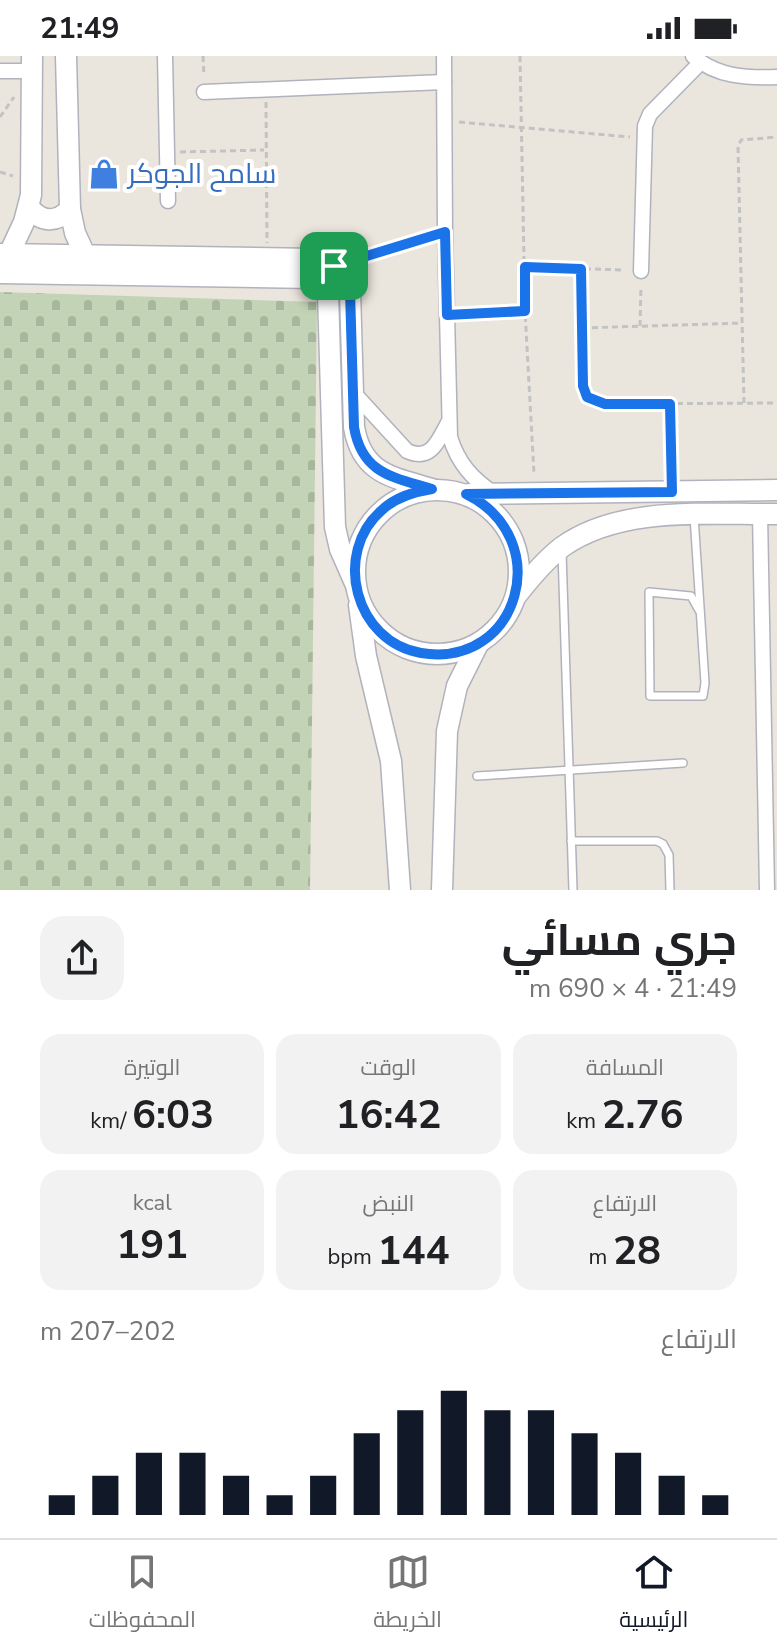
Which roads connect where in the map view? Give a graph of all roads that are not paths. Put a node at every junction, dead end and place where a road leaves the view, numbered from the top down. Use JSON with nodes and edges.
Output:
{"nodes":[{"id":1,"x":66,"y":56,"type":"edge"},
{"id":2,"x":165,"y":56,"type":"edge"},
{"id":3,"x":444,"y":56,"type":"edge"},
{"id":4,"x":697,"y":59,"type":"edge"},
{"id":5,"x":32,"y":63,"type":"edge"},
{"id":6,"x":0,"y":71,"type":"edge"},
{"id":7,"x":777,"y":77,"type":"edge"},
{"id":8,"x":444,"y":82,"type":"junction"},
{"id":9,"x":204,"y":92,"type":"road end"},
{"id":10,"x":168,"y":201,"type":"dead end"},
{"id":11,"x":29,"y":207,"type":"junction"},
{"id":12,"x":70,"y":209,"type":"junction"},
{"id":13,"x":4,"y":254,"type":"edge"},
{"id":14,"x":85,"y":255,"type":"junction"},
{"id":15,"x":641,"y":271,"type":"road end"},
{"id":16,"x":0,"y":273,"type":"edge"},
{"id":17,"x":353,"y":392,"type":"junction"},
{"id":18,"x":448,"y":423,"type":"junction"},
{"id":19,"x":432,"y":489,"type":"junction"},
{"id":20,"x":777,"y":490,"type":"edge"},
{"id":21,"x":466,"y":494,"type":"junction"},
{"id":22,"x":496,"y":494,"type":"junction"},
{"id":23,"x":769,"y":514,"type":"edge"},
{"id":24,"x":694,"y":516,"type":"junction"},
{"id":25,"x":561,"y":548,"type":"junction"},
{"id":26,"x":357,"y":592,"type":"junction"},
{"id":27,"x":516,"y":596,"type":"junction"},
{"id":28,"x":700,"y":612,"type":"junction"},
{"id":29,"x":478,"y":644,"type":"junction"},
{"id":30,"x":770,"y":696,"type":"edge"},
{"id":31,"x":683,"y":763,"type":"dead end"},
{"id":32,"x":569,"y":770,"type":"junction"},
{"id":33,"x":477,"y":776,"type":"dead end"},
{"id":34,"x":571,"y":841,"type":"junction"},
{"id":35,"x":400,"y":890,"type":"edge"},
{"id":36,"x":442,"y":890,"type":"edge"},
{"id":37,"x":573,"y":890,"type":"edge"},
{"id":38,"x":670,"y":890,"type":"edge"},
{"id":39,"x":767,"y":890,"type":"edge"}],
"edges":[{"from":1,"to":12,"type":"main road"},
{"from":2,"to":10,"type":"street"},
{"from":3,"to":8,"type":"street"},
{"from":4,"to":7,"type":"street"},
{"from":4,"to":15,"type":"street"},
{"from":5,"to":6,"type":"street"},
{"from":5,"to":11,"type":"main road"},
{"from":8,"to":9,"type":"street"},
{"from":8,"to":18,"type":"street"},
{"from":11,"to":12,"type":"main road"},
{"from":11,"to":13,"type":"main road"},
{"from":12,"to":14,"type":"main road"},
{"from":13,"to":14,"type":"main road"},
{"from":14,"to":17,"type":"main road"},
{"from":16,"to":26,"type":"main road"},
{"from":17,"to":18,"type":"street"},
{"from":17,"to":19,"type":"main road"},
{"from":18,"to":22,"type":"street"},
{"from":19,"to":21,"type":"main road"},
{"from":19,"to":26,"type":"main road"},
{"from":20,"to":22,"type":"main road"},
{"from":21,"to":22,"type":"main road"},
{"from":21,"to":27,"type":"main road"},
{"from":23,"to":24,"type":"main road"},
{"from":23,"to":30,"type":"street"},
{"from":24,"to":25,"type":"main road"},
{"from":24,"to":28,"type":"lane"},
{"from":25,"to":27,"type":"main road"},
{"from":25,"to":32,"type":"lane"},
{"from":26,"to":29,"type":"main road"},
{"from":26,"to":35,"type":"main road"},
{"from":27,"to":29,"type":"main road"},
{"from":28,"to":28,"type":"lane"},
{"from":29,"to":36,"type":"main road"},
{"from":30,"to":39,"type":"street"},
{"from":31,"to":32,"type":"lane"},
{"from":32,"to":33,"type":"lane"},
{"from":32,"to":34,"type":"lane"},
{"from":34,"to":37,"type":"lane"},
{"from":34,"to":38,"type":"lane"}]}
